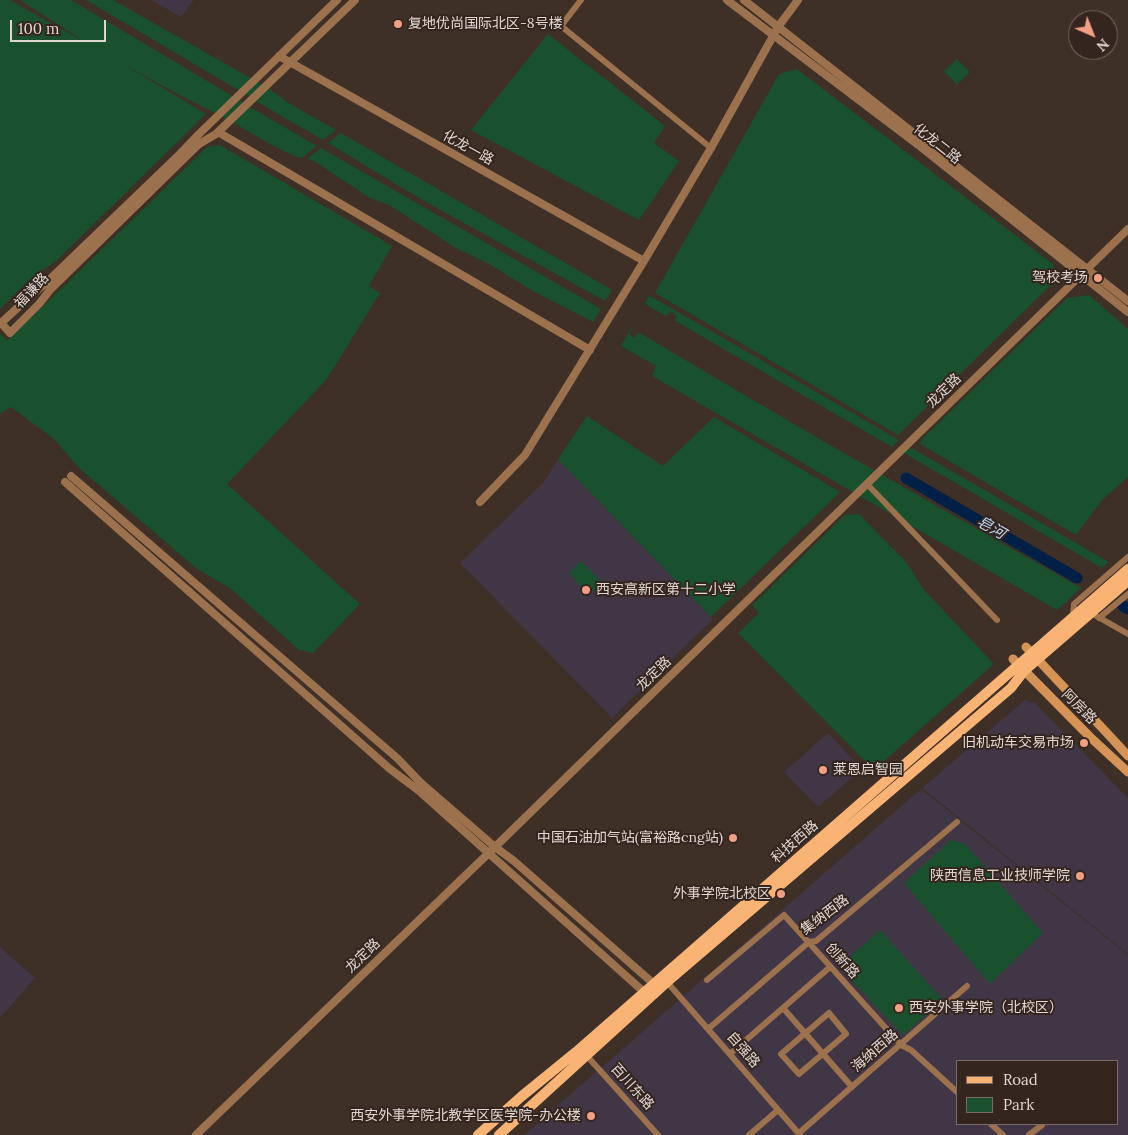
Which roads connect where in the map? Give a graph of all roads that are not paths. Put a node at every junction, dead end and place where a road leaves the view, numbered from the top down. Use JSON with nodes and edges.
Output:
{"nodes":[{"id":1,"x":336,"y":0,"type":"edge"},
{"id":2,"x":355,"y":0,"type":"edge"},
{"id":3,"x":580,"y":0,"type":"edge"},
{"id":4,"x":727,"y":0,"type":"edge"},
{"id":5,"x":744,"y":0,"type":"edge"},
{"id":6,"x":798,"y":0,"type":"edge"},
{"id":7,"x":778,"y":27,"type":"junction"},
{"id":8,"x":773,"y":36,"type":"junction"},
{"id":9,"x":279,"y":56,"type":"junction"},
{"id":10,"x":290,"y":62,"type":"junction"},
{"id":11,"x":218,"y":132,"type":"junction"},
{"id":12,"x":711,"y":148,"type":"junction"},
{"id":13,"x":1128,"y":229,"type":"edge"},
{"id":14,"x":644,"y":261,"type":"junction"},
{"id":15,"x":1084,"y":272,"type":"junction"},
{"id":16,"x":1128,"y":301,"type":"edge"},
{"id":17,"x":1128,"y":312,"type":"edge"},
{"id":18,"x":590,"y":350,"type":"junction"},
{"id":19,"x":71,"y":476,"type":"dead end"},
{"id":20,"x":65,"y":482,"type":"dead end"},
{"id":21,"x":867,"y":484,"type":"junction"},
{"id":22,"x":480,"y":502,"type":"dead end"},
{"id":23,"x":1128,"y":557,"type":"edge"},
{"id":24,"x":1128,"y":569,"type":"edge"},
{"id":25,"x":1127,"y":586,"type":"edge"},
{"id":26,"x":1073,"y":616,"type":"junction"},
{"id":27,"x":1095,"y":616,"type":"junction"},
{"id":28,"x":997,"y":620,"type":"dead end"},
{"id":29,"x":1128,"y":634,"type":"edge"},
{"id":30,"x":1031,"y":653,"type":"junction"},
{"id":31,"x":1018,"y":665,"type":"junction"},
{"id":32,"x":1128,"y":756,"type":"edge"},
{"id":33,"x":1128,"y":772,"type":"edge"},
{"id":34,"x":958,"y":822,"type":"dead end"},
{"id":35,"x":495,"y":847,"type":"junction"},
{"id":36,"x":488,"y":853,"type":"junction"},
{"id":37,"x":809,"y":942,"type":"junction"},
{"id":38,"x":830,"y":967,"type":"junction"},
{"id":39,"x":707,"y":980,"type":"dead end"},
{"id":40,"x":667,"y":982,"type":"junction"},
{"id":41,"x":654,"y":984,"type":"junction"},
{"id":42,"x":966,"y":986,"type":"dead end"},
{"id":43,"x":644,"y":992,"type":"junction"},
{"id":44,"x":783,"y":1008,"type":"junction"},
{"id":45,"x":708,"y":1029,"type":"junction"},
{"id":46,"x":805,"y":1034,"type":"junction"},
{"id":47,"x":901,"y":1045,"type":"junction"},
{"id":48,"x":730,"y":1054,"type":"junction"},
{"id":49,"x":823,"y":1054,"type":"junction"},
{"id":50,"x":587,"y":1056,"type":"junction"},
{"id":51,"x":852,"y":1087,"type":"junction"},
{"id":52,"x":956,"y":1091,"type":"edge"},
{"id":53,"x":778,"y":1110,"type":"junction"},
{"id":54,"x":992,"y":1125,"type":"edge"},
{"id":55,"x":1042,"y":1125,"type":"edge"},
{"id":56,"x":799,"y":1134,"type":"edge"},
{"id":57,"x":196,"y":1135,"type":"edge"},
{"id":58,"x":478,"y":1135,"type":"edge"},
{"id":59,"x":499,"y":1135,"type":"edge"},
{"id":60,"x":658,"y":1135,"type":"edge"},
{"id":61,"x":749,"y":1135,"type":"edge"},
{"id":62,"x":1003,"y":1135,"type":"edge"},
{"id":63,"x":1028,"y":1135,"type":"edge"}],
"edges":[{"from":1,"to":9,"type":"street","name":"福谦路"},
{"from":2,"to":10,"type":"street","name":"福谦路"},
{"from":3,"to":12,"type":"street"},
{"from":4,"to":8,"type":"street","name":"化龙二路"},
{"from":5,"to":7,"type":"street","name":"化龙二路"},
{"from":6,"to":7,"type":"street"},
{"from":7,"to":8,"type":"street"},
{"from":7,"to":15,"type":"street","name":"化龙二路"},
{"from":8,"to":12,"type":"street"},
{"from":8,"to":15,"type":"street","name":"化龙二路"},
{"from":9,"to":10,"type":"street","name":"化龙一路"},
{"from":9,"to":11,"type":"street","name":"福谦路"},
{"from":10,"to":11,"type":"street","name":"福谦路"},
{"from":10,"to":14,"type":"street","name":"化龙一路"},
{"from":11,"to":18,"type":"street"},
{"from":12,"to":14,"type":"street"},
{"from":13,"to":15,"type":"street","name":"龙定路"},
{"from":14,"to":18,"type":"street"},
{"from":15,"to":16,"type":"street","name":"化龙二路"},
{"from":15,"to":17,"type":"street","name":"化龙二路"},
{"from":15,"to":21,"type":"street","name":"龙定路"},
{"from":18,"to":22,"type":"street"},
{"from":19,"to":35,"type":"street"},
{"from":20,"to":36,"type":"street"},
{"from":21,"to":28,"type":"street"},
{"from":21,"to":35,"type":"street","name":"龙定路"},
{"from":23,"to":26,"type":"street"},
{"from":24,"to":26,"type":"main road","name":"科技西路"},
{"from":25,"to":27,"type":"main road","name":"科技西路"},
{"from":26,"to":30,"type":"main road","name":"科技西路"},
{"from":27,"to":29,"type":"street"},
{"from":27,"to":30,"type":"main road","name":"科技西路"},
{"from":30,"to":31,"type":"main road","name":"科技西路"},
{"from":30,"to":32,"type":"main road","name":"阿房路"},
{"from":31,"to":33,"type":"main road","name":"阿房路"},
{"from":31,"to":40,"type":"main road","name":"科技西路"},
{"from":31,"to":41,"type":"main road","name":"科技西路"},
{"from":34,"to":37,"type":"street","name":"集纳西路"},
{"from":35,"to":36,"type":"street","name":"龙定路"},
{"from":35,"to":41,"type":"street"},
{"from":36,"to":43,"type":"street"},
{"from":36,"to":57,"type":"street","name":"龙定路"},
{"from":37,"to":38,"type":"street","name":"创新路"},
{"from":37,"to":39,"type":"street","name":"创新路"},
{"from":37,"to":45,"type":"street","name":"集纳西路"},
{"from":38,"to":44,"type":"street"},
{"from":38,"to":47,"type":"street","name":"创新路"},
{"from":40,"to":45,"type":"street","name":"自强路"},
{"from":40,"to":50,"type":"main road","name":"科技西路"},
{"from":41,"to":43,"type":"main road","name":"科技西路"},
{"from":42,"to":47,"type":"street","name":"海纳西路"},
{"from":43,"to":58,"type":"main road","name":"科技西路"},
{"from":44,"to":46,"type":"street"},
{"from":44,"to":48,"type":"street"},
{"from":45,"to":48,"type":"street","name":"自强路"},
{"from":46,"to":49,"type":"street"},
{"from":46,"to":49,"type":"street"},
{"from":46,"to":49,"type":"street"},
{"from":47,"to":51,"type":"street","name":"海纳西路"},
{"from":47,"to":52,"type":"street","name":"创新路"},
{"from":48,"to":53,"type":"street","name":"自强路"},
{"from":49,"to":51,"type":"street"},
{"from":50,"to":59,"type":"main road","name":"科技西路"},
{"from":50,"to":60,"type":"street","name":"百川东路"},
{"from":51,"to":56,"type":"street","name":"海纳西路"},
{"from":53,"to":56,"type":"street","name":"自强路"},
{"from":53,"to":61,"type":"street"},
{"from":54,"to":62,"type":"street"},
{"from":55,"to":63,"type":"street"}]}
